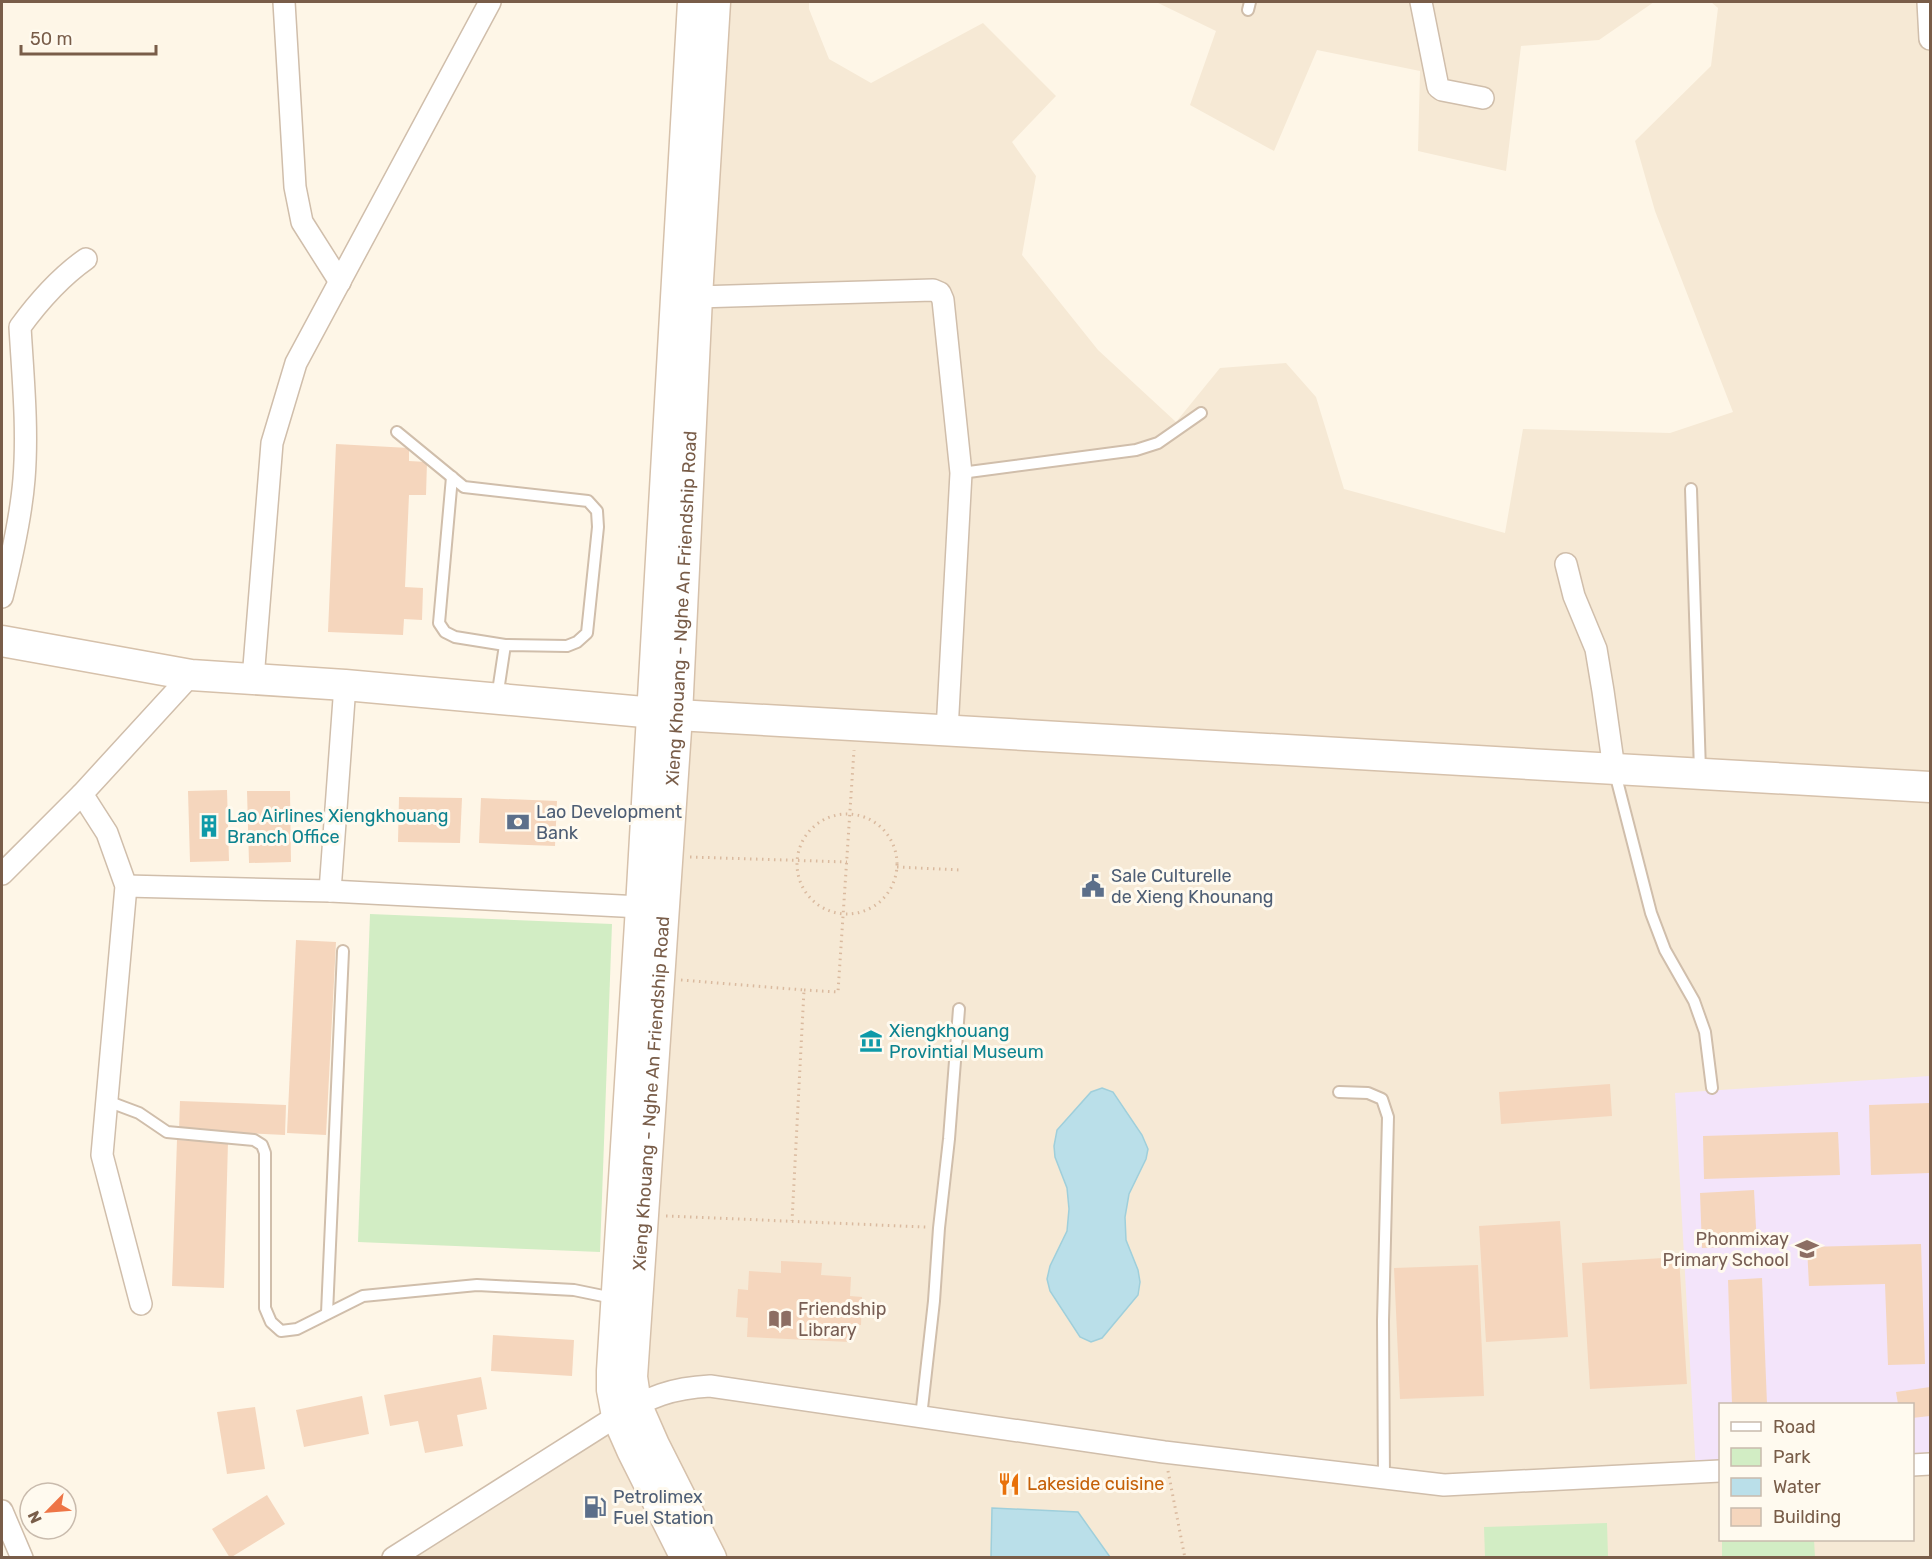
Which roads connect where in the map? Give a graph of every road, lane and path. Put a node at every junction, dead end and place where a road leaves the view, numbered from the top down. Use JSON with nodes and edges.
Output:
{"nodes":[{"id":1,"x":284,"y":2,"type":"edge"},
{"id":2,"x":490,"y":2,"type":"edge"},
{"id":3,"x":693,"y":2,"type":"edge"},
{"id":4,"x":715,"y":2,"type":"edge"},
{"id":5,"x":1420,"y":2,"type":"edge"},
{"id":6,"x":1928,"y":2,"type":"edge"},
{"id":7,"x":1930,"y":39,"type":"edge"},
{"id":8,"x":1483,"y":98,"type":"dead end"},
{"id":9,"x":86,"y":259,"type":"dead end"},
{"id":10,"x":340,"y":282,"type":"junction"},
{"id":11,"x":697,"y":297,"type":"junction"},
{"id":12,"x":1202,"y":412,"type":"dead end"},
{"id":13,"x":397,"y":432,"type":"dead end"},
{"id":14,"x":961,"y":473,"type":"junction"},
{"id":15,"x":452,"y":477,"type":"junction"},
{"id":16,"x":1691,"y":489,"type":"dead end"},
{"id":17,"x":1566,"y":564,"type":"dead end"},
{"id":18,"x":2,"y":597,"type":"edge"},
{"id":19,"x":2,"y":641,"type":"edge"},
{"id":20,"x":505,"y":645,"type":"junction"},
{"id":21,"x":191,"y":675,"type":"junction"},
{"id":22,"x":253,"y":679,"type":"junction"},
{"id":23,"x":345,"y":685,"type":"junction"},
{"id":24,"x":497,"y":699,"type":"junction"},
{"id":25,"x":665,"y":714,"type":"junction"},
{"id":26,"x":855,"y":726,"type":"junction"},
{"id":27,"x":947,"y":731,"type":"junction"},
{"id":28,"x":1614,"y":769,"type":"junction"},
{"id":29,"x":1700,"y":774,"type":"junction"},
{"id":30,"x":1930,"y":788,"type":"edge"},
{"id":31,"x":82,"y":794,"type":"junction"},
{"id":32,"x":850,"y":813,"type":"junction"},
{"id":33,"x":668,"y":856,"type":"junction"},
{"id":34,"x":797,"y":860,"type":"junction"},
{"id":35,"x":847,"y":862,"type":"junction"},
{"id":36,"x":897,"y":867,"type":"junction"},
{"id":37,"x":961,"y":870,"type":"dead end"},
{"id":38,"x":2,"y":874,"type":"edge"},
{"id":39,"x":126,"y":886,"type":"junction"},
{"id":40,"x":330,"y":891,"type":"junction"},
{"id":41,"x":641,"y":907,"type":"junction"},
{"id":42,"x":844,"y":914,"type":"junction"},
{"id":43,"x":343,"y":951,"type":"dead end"},
{"id":44,"x":659,"y":978,"type":"junction"},
{"id":45,"x":804,"y":990,"type":"junction"},
{"id":46,"x":959,"y":1009,"type":"dead end"},
{"id":47,"x":1712,"y":1088,"type":"dead end"},
{"id":48,"x":1339,"y":1092,"type":"dead end"},
{"id":49,"x":107,"y":1101,"type":"junction"},
{"id":50,"x":643,"y":1215,"type":"junction"},
{"id":51,"x":792,"y":1221,"type":"junction"},
{"id":52,"x":939,"y":1228,"type":"junction"},
{"id":53,"x":616,"y":1299,"type":"junction"},
{"id":54,"x":141,"y":1304,"type":"dead end"},
{"id":55,"x":327,"y":1313,"type":"junction"},
{"id":56,"x":627,"y":1410,"type":"junction"},
{"id":57,"x":921,"y":1417,"type":"junction"},
{"id":58,"x":1164,"y":1452,"type":"junction"},
{"id":59,"x":1930,"y":1464,"type":"edge"},
{"id":60,"x":1914,"y":1465,"type":"edge"},
{"id":61,"x":1719,"y":1471,"type":"edge"},
{"id":62,"x":1384,"y":1478,"type":"junction"},
{"id":63,"x":2,"y":1511,"type":"edge"},
{"id":64,"x":400,"y":1556,"type":"edge"},
{"id":65,"x":22,"y":1557,"type":"edge"},
{"id":66,"x":686,"y":1557,"type":"edge"},
{"id":67,"x":711,"y":1557,"type":"edge"},
{"id":68,"x":1185,"y":1557,"type":"edge"}],
"edges":[{"from":1,"to":10,"type":"street"},
{"from":2,"to":10,"type":"street"},
{"from":3,"to":25,"type":"street","name":"Xieng Khouang - Nghe An Friendship Road"},
{"from":4,"to":11,"type":"street","name":"Xieng Khouang - Nghe An Friendship Road"},
{"from":5,"to":8,"type":"street"},
{"from":6,"to":7,"type":"street"},
{"from":9,"to":18,"type":"street"},
{"from":10,"to":22,"type":"street"},
{"from":11,"to":14,"type":"street"},
{"from":11,"to":25,"type":"street","name":"Xieng Khouang - Nghe An Friendship Road"},
{"from":12,"to":14,"type":"lane"},
{"from":13,"to":15,"type":"lane"},
{"from":14,"to":27,"type":"street"},
{"from":15,"to":20,"type":"lane"},
{"from":15,"to":20,"type":"lane"},
{"from":16,"to":29,"type":"lane"},
{"from":17,"to":28,"type":"street"},
{"from":19,"to":21,"type":"street"},
{"from":20,"to":24,"type":"lane"},
{"from":21,"to":22,"type":"street"},
{"from":21,"to":31,"type":"street"},
{"from":22,"to":23,"type":"street"},
{"from":23,"to":24,"type":"street"},
{"from":23,"to":40,"type":"street"},
{"from":24,"to":25,"type":"street"},
{"from":25,"to":26,"type":"street"},
{"from":25,"to":33,"type":"street","name":"Xieng Khouang - Nghe An Friendship Road"},
{"from":25,"to":41,"type":"street","name":"Xieng Khouang - Nghe An Friendship Road"},
{"from":26,"to":27,"type":"street"},
{"from":26,"to":32,"type":"path"},
{"from":27,"to":28,"type":"street"},
{"from":28,"to":29,"type":"street"},
{"from":28,"to":47,"type":"lane"},
{"from":29,"to":30,"type":"street"},
{"from":31,"to":38,"type":"street"},
{"from":31,"to":39,"type":"street"},
{"from":32,"to":34,"type":"path"},
{"from":32,"to":35,"type":"path"},
{"from":32,"to":36,"type":"path"},
{"from":33,"to":34,"type":"path"},
{"from":33,"to":44,"type":"street","name":"Xieng Khouang - Nghe An Friendship Road"},
{"from":34,"to":35,"type":"path"},
{"from":34,"to":42,"type":"path"},
{"from":35,"to":42,"type":"path"},
{"from":36,"to":37,"type":"path"},
{"from":36,"to":42,"type":"path"},
{"from":39,"to":40,"type":"street"},
{"from":39,"to":49,"type":"street"},
{"from":40,"to":41,"type":"street"},
{"from":41,"to":53,"type":"street","name":"Xieng Khouang - Nghe An Friendship Road"},
{"from":42,"to":45,"type":"path"},
{"from":43,"to":55,"type":"lane"},
{"from":44,"to":45,"type":"path"},
{"from":44,"to":50,"type":"street","name":"Xieng Khouang - Nghe An Friendship Road"},
{"from":45,"to":51,"type":"path"},
{"from":46,"to":52,"type":"lane"},
{"from":48,"to":62,"type":"lane"},
{"from":49,"to":54,"type":"street"},
{"from":49,"to":55,"type":"lane"},
{"from":50,"to":51,"type":"path"},
{"from":50,"to":56,"type":"street","name":"Xieng Khouang - Nghe An Friendship Road"},
{"from":51,"to":52,"type":"path"},
{"from":52,"to":57,"type":"lane"},
{"from":53,"to":55,"type":"lane"},
{"from":53,"to":56,"type":"street","name":"Xieng Khouang - Nghe An Friendship Road"},
{"from":56,"to":57,"type":"street"},
{"from":56,"to":64,"type":"street"},
{"from":56,"to":66,"type":"street","name":"Xieng Khouang - Nghe An Friendship Road"},
{"from":56,"to":67,"type":"street","name":"Xieng Khouang - Nghe An Friendship Road"},
{"from":57,"to":58,"type":"street"},
{"from":58,"to":62,"type":"street"},
{"from":58,"to":68,"type":"path"},
{"from":59,"to":60,"type":"street"},
{"from":61,"to":62,"type":"street"},
{"from":63,"to":65,"type":"street"}]}
